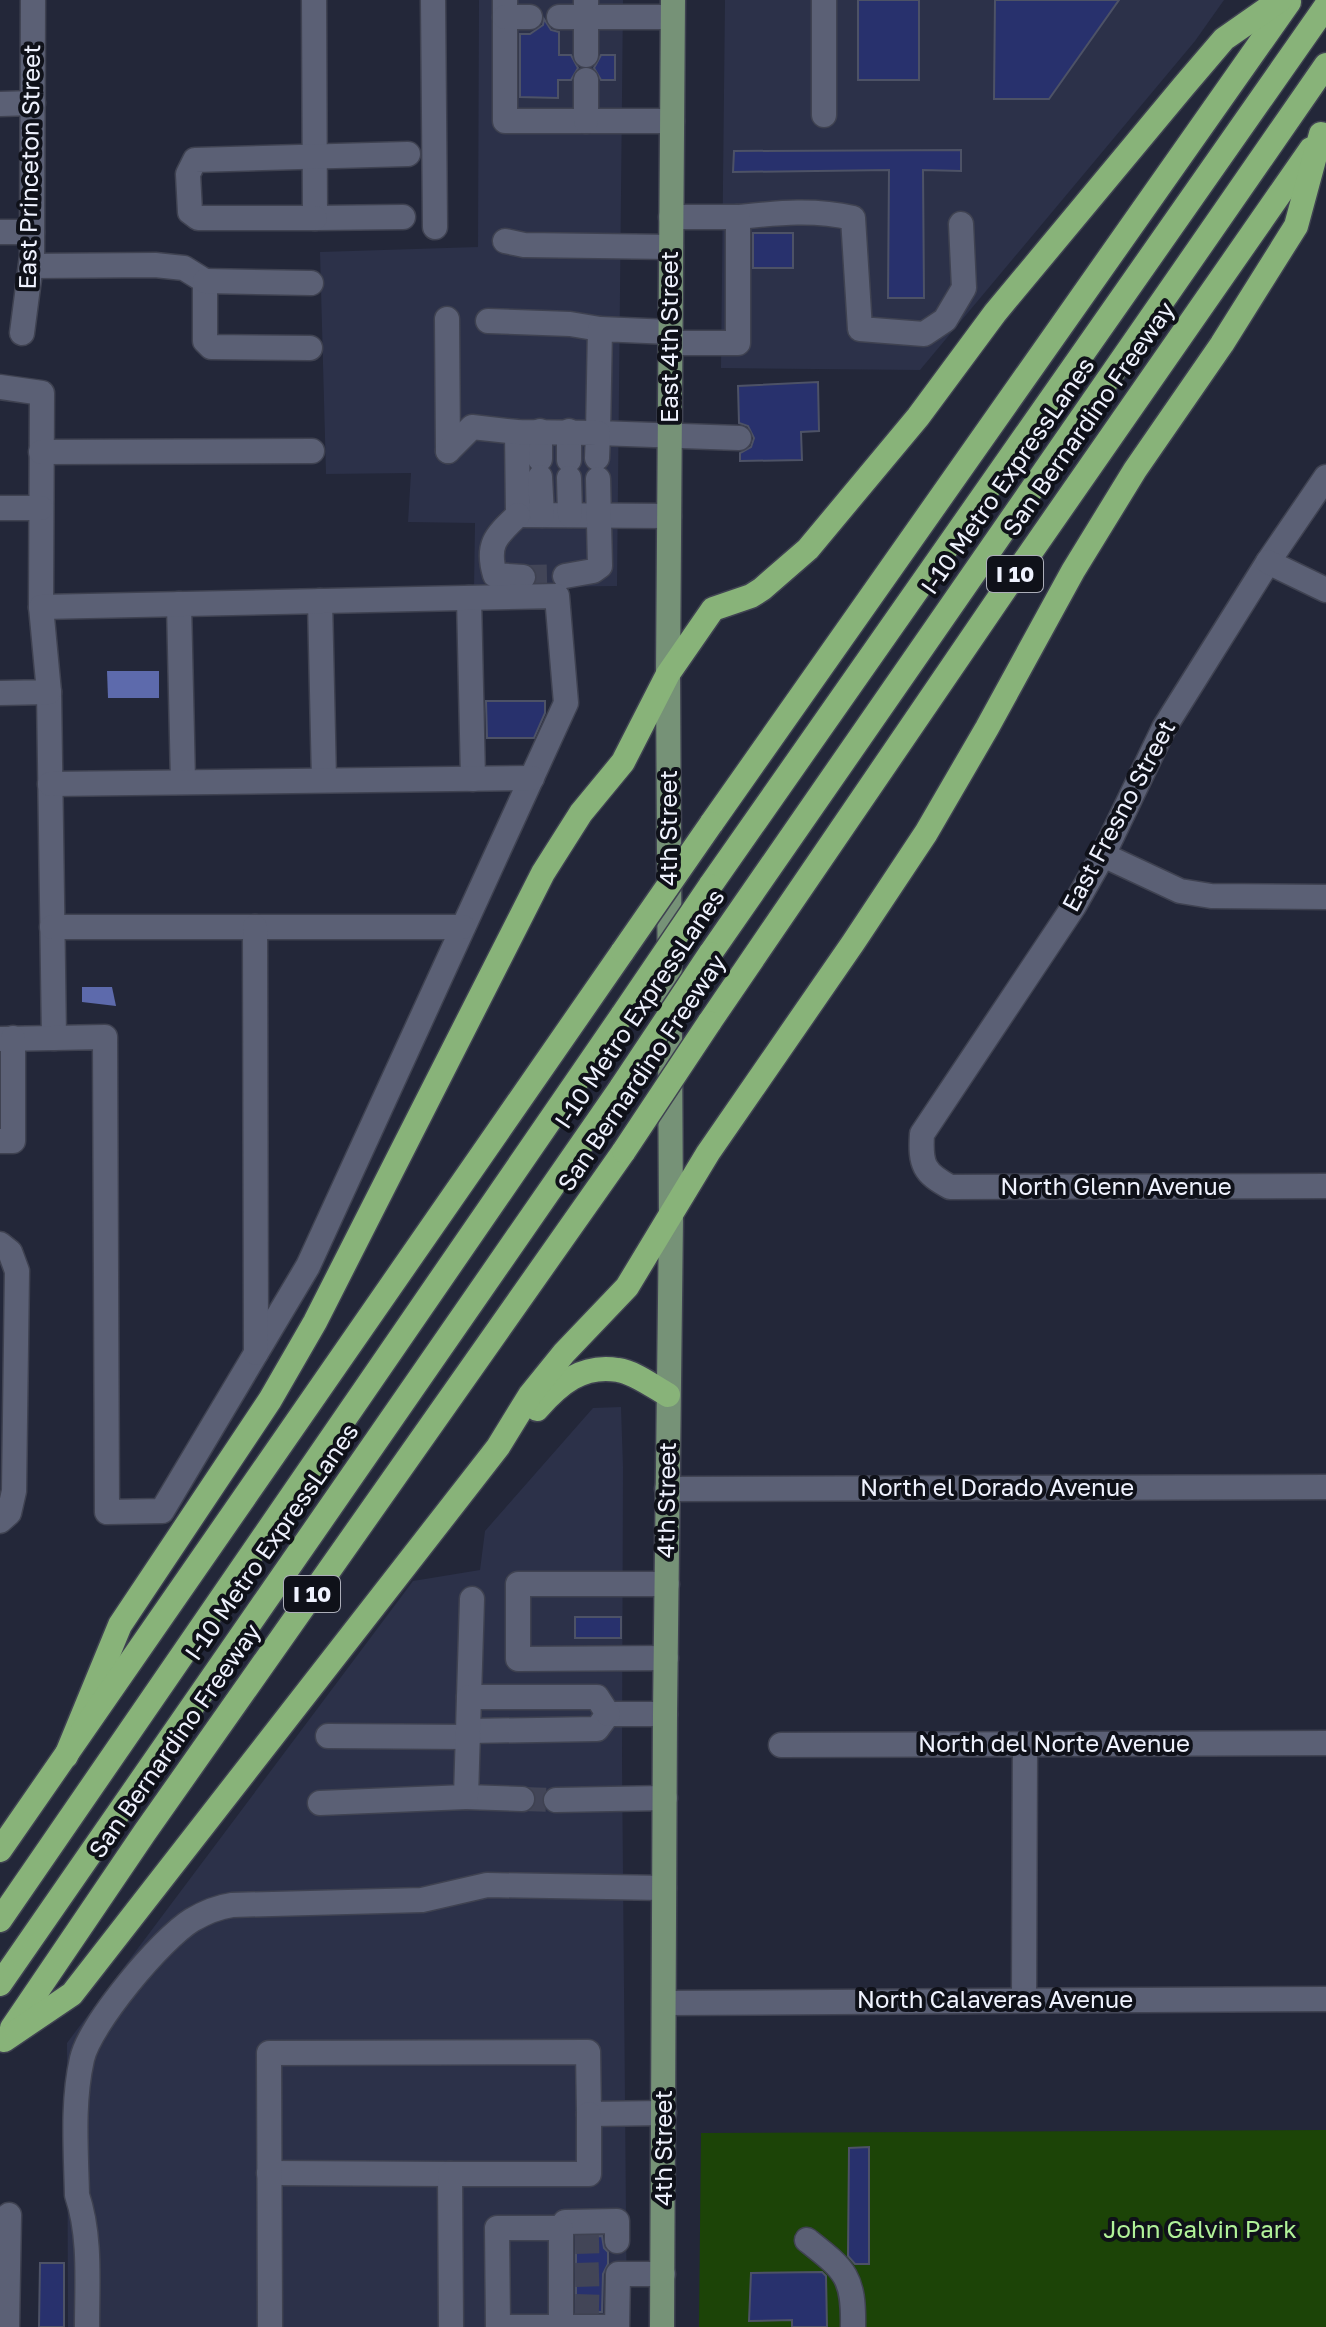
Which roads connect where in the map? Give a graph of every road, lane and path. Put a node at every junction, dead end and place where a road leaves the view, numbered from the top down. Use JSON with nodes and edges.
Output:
{"nodes":[{"id":1,"x":33,"y":0,"type":"edge"},
{"id":2,"x":314,"y":0,"type":"edge"},
{"id":3,"x":433,"y":0,"type":"edge"},
{"id":4,"x":824,"y":0,"type":"edge"},
{"id":5,"x":1280,"y":0,"type":"edge"},
{"id":6,"x":1290,"y":0,"type":"edge"},
{"id":7,"x":1326,"y":6,"type":"edge"},
{"id":8,"x":672,"y":8,"type":"edge"},
{"id":9,"x":505,"y":9,"type":"edge"},
{"id":10,"x":586,"y":9,"type":"edge"},
{"id":11,"x":530,"y":17,"type":"dead end"},
{"id":12,"x":559,"y":17,"type":"dead end"},
{"id":13,"x":586,"y":55,"type":"dead end"},
{"id":14,"x":1326,"y":65,"type":"edge"},
{"id":15,"x":586,"y":80,"type":"dead end"},
{"id":16,"x":33,"y":103,"type":"junction"},
{"id":17,"x":0,"y":104,"type":"edge"},
{"id":18,"x":824,"y":115,"type":"dead end"},
{"id":19,"x":586,"y":121,"type":"junction"},
{"id":20,"x":672,"y":121,"type":"junction"},
{"id":21,"x":1324,"y":131,"type":"edge"},
{"id":22,"x":408,"y":154,"type":"dead end"},
{"id":23,"x":315,"y":157,"type":"junction"},
{"id":24,"x":403,"y":217,"type":"dead end"},
{"id":25,"x":671,"y":217,"type":"junction"},
{"id":26,"x":738,"y":217,"type":"junction"},
{"id":27,"x":315,"y":218,"type":"junction"},
{"id":28,"x":961,"y":224,"type":"dead end"},
{"id":29,"x":435,"y":227,"type":"dead end"},
{"id":30,"x":0,"y":232,"type":"edge"},
{"id":31,"x":32,"y":232,"type":"junction"},
{"id":32,"x":505,"y":241,"type":"dead end"},
{"id":33,"x":671,"y":247,"type":"junction"},
{"id":34,"x":31,"y":266,"type":"junction"},
{"id":35,"x":205,"y":281,"type":"junction"},
{"id":36,"x":311,"y":283,"type":"dead end"},
{"id":37,"x":447,"y":319,"type":"dead end"},
{"id":38,"x":488,"y":321,"type":"dead end"},
{"id":39,"x":600,"y":329,"type":"junction"},
{"id":40,"x":22,"y":333,"type":"dead end"},
{"id":41,"x":670,"y":338,"type":"junction"},
{"id":42,"x":310,"y":348,"type":"dead end"},
{"id":43,"x":0,"y":387,"type":"edge"},
{"id":44,"x":569,"y":431,"type":"junction"},
{"id":45,"x":528,"y":432,"type":"junction"},
{"id":46,"x":670,"y":436,"type":"junction"},
{"id":47,"x":739,"y":438,"type":"dead end"},
{"id":48,"x":312,"y":451,"type":"dead end"},
{"id":49,"x":41,"y":452,"type":"junction"},
{"id":50,"x":598,"y":457,"type":"junction"},
{"id":51,"x":1326,"y":477,"type":"edge"},
{"id":52,"x":0,"y":508,"type":"edge"},
{"id":53,"x":41,"y":508,"type":"junction"},
{"id":54,"x":530,"y":515,"type":"junction"},
{"id":55,"x":570,"y":515,"type":"junction"},
{"id":56,"x":598,"y":515,"type":"junction"},
{"id":57,"x":669,"y":516,"type":"junction"},
{"id":58,"x":1268,"y":562,"type":"junction"},
{"id":59,"x":565,"y":576,"type":"tunnel mouth"},
{"id":60,"x":523,"y":577,"type":"tunnel mouth"},
{"id":61,"x":1326,"y":590,"type":"edge"},
{"id":62,"x":469,"y":598,"type":"junction"},
{"id":63,"x":320,"y":601,"type":"junction"},
{"id":64,"x":179,"y":604,"type":"junction"},
{"id":65,"x":41,"y":607,"type":"junction"},
{"id":66,"x":668,"y":674,"type":"junction"},
{"id":67,"x":49,"y":692,"type":"junction"},
{"id":68,"x":0,"y":693,"type":"edge"},
{"id":69,"x":532,"y":778,"type":"junction"},
{"id":70,"x":473,"y":779,"type":"junction"},
{"id":71,"x":324,"y":780,"type":"junction"},
{"id":72,"x":183,"y":782,"type":"junction"},
{"id":73,"x":50,"y":784,"type":"junction"},
{"id":74,"x":1103,"y":855,"type":"junction"},
{"id":75,"x":1326,"y":897,"type":"edge"},
{"id":76,"x":52,"y":927,"type":"junction"},
{"id":77,"x":255,"y":927,"type":"junction"},
{"id":78,"x":463,"y":927,"type":"junction"},
{"id":79,"x":7,"y":1038,"type":"edge"},
{"id":80,"x":54,"y":1038,"type":"junction"},
{"id":81,"x":0,"y":1141,"type":"edge"},
{"id":82,"x":921,"y":1157,"type":"joint"},
{"id":83,"x":1326,"y":1186,"type":"edge"},
{"id":84,"x":671,"y":1218,"type":"junction"},
{"id":85,"x":0,"y":1244,"type":"edge"},
{"id":86,"x":256,"y":1353,"type":"junction"},
{"id":87,"x":668,"y":1395,"type":"junction"},
{"id":88,"x":498,"y":1447,"type":"junction"},
{"id":89,"x":1326,"y":1487,"type":"edge"},
{"id":90,"x":667,"y":1489,"type":"junction"},
{"id":91,"x":0,"y":1521,"type":"edge"},
{"id":92,"x":667,"y":1584,"type":"junction"},
{"id":93,"x":472,"y":1599,"type":"dead end"},
{"id":94,"x":666,"y":1658,"type":"junction"},
{"id":95,"x":469,"y":1697,"type":"junction"},
{"id":96,"x":608,"y":1714,"type":"junction"},
{"id":97,"x":665,"y":1714,"type":"junction"},
{"id":98,"x":469,"y":1734,"type":"junction"},
{"id":99,"x":328,"y":1736,"type":"dead end"},
{"id":100,"x":1326,"y":1743,"type":"edge"},
{"id":101,"x":1025,"y":1744,"type":"junction"},
{"id":102,"x":781,"y":1745,"type":"dead end"},
{"id":103,"x":66,"y":1756,"type":"junction"},
{"id":104,"x":466,"y":1797,"type":"junction"},
{"id":105,"x":665,"y":1798,"type":"junction"},
{"id":106,"x":522,"y":1799,"type":"tunnel mouth"},
{"id":107,"x":556,"y":1800,"type":"tunnel mouth"},
{"id":108,"x":320,"y":1803,"type":"dead end"},
{"id":109,"x":0,"y":1850,"type":"edge"},
{"id":110,"x":664,"y":1888,"type":"junction"},
{"id":111,"x":0,"y":1920,"type":"edge"},
{"id":112,"x":0,"y":1984,"type":"edge"},
{"id":113,"x":1024,"y":1999,"type":"junction"},
{"id":114,"x":1326,"y":1999,"type":"edge"},
{"id":115,"x":664,"y":2003,"type":"junction"},
{"id":116,"x":2,"y":2043,"type":"edge"},
{"id":117,"x":664,"y":2113,"type":"junction"},
{"id":118,"x":589,"y":2114,"type":"junction"},
{"id":119,"x":269,"y":2173,"type":"junction"},
{"id":120,"x":450,"y":2174,"type":"junction"},
{"id":121,"x":9,"y":2215,"type":"dead end"},
{"id":122,"x":566,"y":2237,"type":"junction"},
{"id":123,"x":807,"y":2240,"type":"dead end"},
{"id":124,"x":613,"y":2274,"type":"junction"},
{"id":125,"x":663,"y":2274,"type":"junction"},
{"id":126,"x":566,"y":2313,"type":"edge"},
{"id":127,"x":7,"y":2327,"type":"edge"},
{"id":128,"x":87,"y":2327,"type":"edge"},
{"id":129,"x":270,"y":2327,"type":"edge"},
{"id":130,"x":451,"y":2327,"type":"edge"},
{"id":131,"x":662,"y":2327,"type":"edge"},
{"id":132,"x":853,"y":2327,"type":"edge"}],
"edges":[{"from":1,"to":16,"type":"street","name":"East Princeton Street"},
{"from":2,"to":23,"type":"street"},
{"from":3,"to":29,"type":"street"},
{"from":4,"to":18,"type":"street"},
{"from":5,"to":66,"type":"highway"},
{"from":6,"to":103,"type":"highway","bridge":true},
{"from":7,"to":111,"type":"highway","name":"I-10 Metro ExpressLanes","bridge":true},
{"from":8,"to":10,"type":"street"},
{"from":8,"to":20,"type":"main road","name":"East 4th Street"},
{"from":9,"to":11,"type":"street"},
{"from":9,"to":19,"type":"street"},
{"from":10,"to":12,"type":"street"},
{"from":10,"to":13,"type":"street"},
{"from":14,"to":112,"type":"highway","name":"I-10 Metro ExpressLanes","bridge":true},
{"from":15,"to":19,"type":"street"},
{"from":16,"to":17,"type":"street"},
{"from":16,"to":31,"type":"street","name":"East Princeton Street"},
{"from":19,"to":20,"type":"street"},
{"from":20,"to":25,"type":"main road","name":"East 4th Street"},
{"from":21,"to":84,"type":"highway"},
{"from":21,"to":116,"type":"highway","name":"San Bernardino Freeway","number":"I 10","bridge":true},
{"from":22,"to":23,"type":"street"},
{"from":23,"to":27,"type":"street"},
{"from":23,"to":27,"type":"street"},
{"from":24,"to":27,"type":"street"},
{"from":25,"to":26,"type":"street"},
{"from":25,"to":33,"type":"main road","name":"East 4th Street"},
{"from":26,"to":28,"type":"street"},
{"from":26,"to":41,"type":"street"},
{"from":30,"to":31,"type":"street"},
{"from":31,"to":34,"type":"street","name":"East Princeton Street"},
{"from":32,"to":33,"type":"street"},
{"from":33,"to":41,"type":"main road","name":"East 4th Street"},
{"from":34,"to":35,"type":"street"},
{"from":34,"to":40,"type":"street","name":"East Princeton Street"},
{"from":35,"to":36,"type":"street"},
{"from":35,"to":42,"type":"street"},
{"from":37,"to":45,"type":"street"},
{"from":38,"to":39,"type":"street"},
{"from":39,"to":41,"type":"street"},
{"from":39,"to":50,"type":"street"},
{"from":41,"to":46,"type":"main road","name":"East 4th Street"},
{"from":43,"to":49,"type":"street"},
{"from":44,"to":45,"type":"street"},
{"from":44,"to":50,"type":"street"},
{"from":44,"to":55,"type":"street"},
{"from":45,"to":54,"type":"street"},
{"from":45,"to":54,"type":"street"},
{"from":46,"to":47,"type":"street"},
{"from":46,"to":50,"type":"street"},
{"from":46,"to":57,"type":"main road","name":"East 4th Street"},
{"from":48,"to":49,"type":"street"},
{"from":49,"to":53,"type":"street"},
{"from":50,"to":56,"type":"street"},
{"from":51,"to":58,"type":"street","name":"East Fresno Street"},
{"from":52,"to":53,"type":"street"},
{"from":53,"to":65,"type":"street"},
{"from":54,"to":55,"type":"street"},
{"from":54,"to":60,"type":"street"},
{"from":55,"to":56,"type":"street"},
{"from":56,"to":57,"type":"street"},
{"from":56,"to":59,"type":"street"},
{"from":57,"to":66,"type":"main road","name":"East 4th Street"},
{"from":58,"to":61,"type":"street"},
{"from":58,"to":74,"type":"street","name":"East Fresno Street"},
{"from":62,"to":63,"type":"street"},
{"from":62,"to":69,"type":"street"},
{"from":62,"to":70,"type":"street"},
{"from":63,"to":64,"type":"street"},
{"from":63,"to":71,"type":"street"},
{"from":64,"to":65,"type":"street"},
{"from":64,"to":72,"type":"street"},
{"from":65,"to":67,"type":"street"},
{"from":66,"to":84,"type":"main road","name":"4th Street"},
{"from":66,"to":103,"type":"highway"},
{"from":67,"to":68,"type":"street"},
{"from":67,"to":73,"type":"street"},
{"from":69,"to":70,"type":"street"},
{"from":69,"to":78,"type":"street"},
{"from":70,"to":71,"type":"street"},
{"from":71,"to":72,"type":"street"},
{"from":72,"to":73,"type":"street"},
{"from":73,"to":76,"type":"street"},
{"from":74,"to":75,"type":"street"},
{"from":74,"to":82,"type":"street","name":"East Fresno Street"},
{"from":76,"to":77,"type":"street"},
{"from":76,"to":80,"type":"street"},
{"from":77,"to":78,"type":"street"},
{"from":77,"to":86,"type":"street"},
{"from":78,"to":86,"type":"street"},
{"from":79,"to":80,"type":"street"},
{"from":79,"to":81,"type":"street"},
{"from":80,"to":86,"type":"street"},
{"from":82,"to":83,"type":"street","name":"North Glenn Avenue"},
{"from":84,"to":87,"type":"main road","name":"4th Street"},
{"from":84,"to":88,"type":"highway"},
{"from":85,"to":91,"type":"street"},
{"from":87,"to":88,"type":"highway"},
{"from":87,"to":90,"type":"main road","name":"4th Street"},
{"from":88,"to":116,"type":"highway"},
{"from":89,"to":90,"type":"street","name":"North el Dorado Avenue"},
{"from":90,"to":92,"type":"main road","name":"4th Street"},
{"from":92,"to":94,"type":"main road","name":"4th Street"},
{"from":92,"to":94,"type":"street"},
{"from":93,"to":95,"type":"street"},
{"from":94,"to":97,"type":"main road","name":"4th Street"},
{"from":95,"to":96,"type":"street"},
{"from":95,"to":98,"type":"street"},
{"from":96,"to":97,"type":"street"},
{"from":96,"to":98,"type":"street"},
{"from":97,"to":105,"type":"main road","name":"4th Street"},
{"from":98,"to":99,"type":"street"},
{"from":98,"to":104,"type":"street"},
{"from":100,"to":101,"type":"street","name":"North del Norte Avenue"},
{"from":101,"to":102,"type":"street","name":"North del Norte Avenue"},
{"from":101,"to":113,"type":"street"},
{"from":103,"to":109,"type":"highway"},
{"from":104,"to":106,"type":"street"},
{"from":104,"to":108,"type":"street"},
{"from":105,"to":107,"type":"street"},
{"from":105,"to":110,"type":"main road","name":"4th Street"},
{"from":110,"to":115,"type":"main road","name":"4th Street"},
{"from":110,"to":128,"type":"street"},
{"from":113,"to":114,"type":"street","name":"North Calaveras Avenue"},
{"from":113,"to":115,"type":"street","name":"North Calaveras Avenue"},
{"from":115,"to":117,"type":"main road","name":"4th Street"},
{"from":117,"to":118,"type":"street"},
{"from":117,"to":125,"type":"main road","name":"4th Street"},
{"from":118,"to":119,"type":"street"},
{"from":118,"to":120,"type":"street"},
{"from":119,"to":120,"type":"street"},
{"from":119,"to":129,"type":"street"},
{"from":120,"to":130,"type":"street"},
{"from":121,"to":127,"type":"street"},
{"from":122,"to":124,"type":"street"},
{"from":122,"to":126,"type":"street"},
{"from":122,"to":126,"type":"street"},
{"from":123,"to":132,"type":"street"},
{"from":124,"to":125,"type":"street"},
{"from":124,"to":126,"type":"street"},
{"from":125,"to":131,"type":"main road","name":"4th Street"}]}
